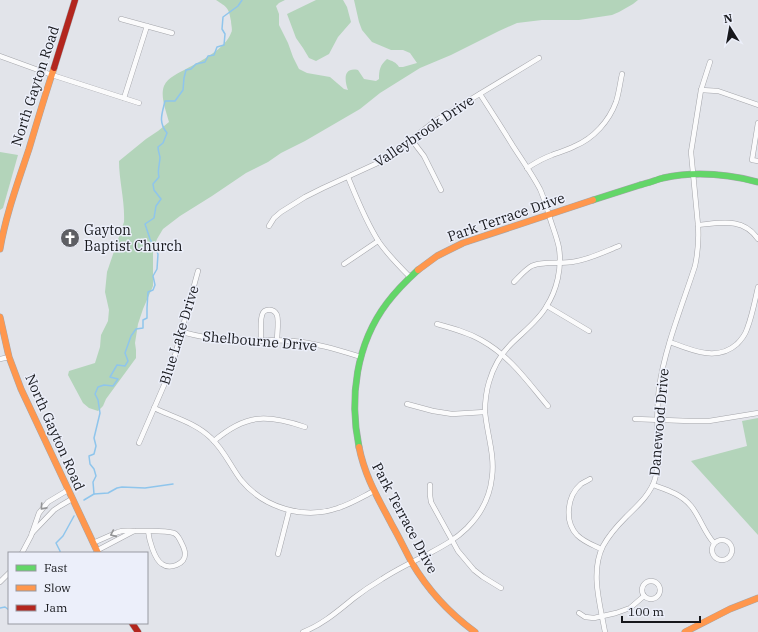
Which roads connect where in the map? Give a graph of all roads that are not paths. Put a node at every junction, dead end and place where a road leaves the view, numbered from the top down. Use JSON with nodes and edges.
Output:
{"nodes":[{"id":1,"x":75,"y":0,"type":"edge"},
{"id":2,"x":121,"y":19,"type":"dead end"},
{"id":3,"x":147,"y":26,"type":"junction"},
{"id":4,"x":172,"y":33,"type":"dead end"},
{"id":5,"x":0,"y":57,"type":"edge"},
{"id":6,"x":539,"y":58,"type":"dead end"},
{"id":7,"x":710,"y":62,"type":"dead end"},
{"id":8,"x":622,"y":74,"type":"dead end"},
{"id":9,"x":52,"y":75,"type":"junction"},
{"id":10,"x":702,"y":90,"type":"junction"},
{"id":11,"x":480,"y":94,"type":"junction"},
{"id":12,"x":124,"y":98,"type":"junction"},
{"id":13,"x":139,"y":103,"type":"dead end"},
{"id":14,"x":758,"y":105,"type":"edge"},
{"id":15,"x":758,"y":123,"type":"edge"},
{"id":16,"x":411,"y":139,"type":"junction"},
{"id":17,"x":758,"y":161,"type":"edge"},
{"id":18,"x":527,"y":168,"type":"junction"},
{"id":19,"x":693,"y":174,"type":"junction"},
{"id":20,"x":348,"y":177,"type":"junction"},
{"id":21,"x":758,"y":182,"type":"edge"},
{"id":22,"x":442,"y":190,"type":"dead end"},
{"id":23,"x":549,"y":214,"type":"junction"},
{"id":24,"x":2,"y":222,"type":"edge"},
{"id":25,"x":698,"y":225,"type":"junction"},
{"id":26,"x":269,"y":226,"type":"dead end"},
{"id":27,"x":758,"y":239,"type":"edge"},
{"id":28,"x":378,"y":241,"type":"junction"},
{"id":29,"x":619,"y":246,"type":"dead end"},
{"id":30,"x":0,"y":249,"type":"edge"},
{"id":31,"x":344,"y":264,"type":"dead end"},
{"id":32,"x":559,"y":264,"type":"junction"},
{"id":33,"x":198,"y":271,"type":"dead end"},
{"id":34,"x":410,"y":277,"type":"junction"},
{"id":35,"x":514,"y":282,"type":"dead end"},
{"id":36,"x":758,"y":287,"type":"edge"},
{"id":37,"x":547,"y":306,"type":"junction"},
{"id":38,"x":0,"y":317,"type":"edge"},
{"id":39,"x":437,"y":324,"type":"dead end"},
{"id":40,"x":589,"y":331,"type":"dead end"},
{"id":41,"x":182,"y":332,"type":"junction"},
{"id":42,"x":261,"y":341,"type":"junction"},
{"id":43,"x":277,"y":341,"type":"junction"},
{"id":44,"x":670,"y":342,"type":"junction"},
{"id":45,"x":502,"y":354,"type":"junction"},
{"id":46,"x":9,"y":357,"type":"junction"},
{"id":47,"x":361,"y":357,"type":"junction"},
{"id":48,"x":0,"y":359,"type":"edge"},
{"id":49,"x":407,"y":404,"type":"dead end"},
{"id":50,"x":548,"y":406,"type":"dead end"},
{"id":51,"x":154,"y":408,"type":"junction"},
{"id":52,"x":485,"y":412,"type":"junction"},
{"id":53,"x":758,"y":413,"type":"edge"},
{"id":54,"x":635,"y":419,"type":"dead end"},
{"id":55,"x":658,"y":420,"type":"junction"},
{"id":56,"x":305,"y":427,"type":"dead end"},
{"id":57,"x":214,"y":441,"type":"junction"},
{"id":58,"x":139,"y":443,"type":"dead end"},
{"id":59,"x":590,"y":479,"type":"dead end"},
{"id":60,"x":430,"y":485,"type":"dead end"},
{"id":61,"x":653,"y":485,"type":"junction"},
{"id":62,"x":68,"y":490,"type":"junction"},
{"id":63,"x":374,"y":491,"type":"junction"},
{"id":64,"x":72,"y":499,"type":"junction"},
{"id":65,"x":289,"y":510,"type":"junction"},
{"id":66,"x":134,"y":531,"type":"junction"},
{"id":67,"x":148,"y":531,"type":"junction"},
{"id":68,"x":31,"y":534,"type":"junction"},
{"id":69,"x":452,"y":541,"type":"junction"},
{"id":70,"x":93,"y":543,"type":"junction"},
{"id":71,"x":714,"y":543,"type":"junction"},
{"id":72,"x":601,"y":549,"type":"junction"},
{"id":73,"x":22,"y":552,"type":"edge"},
{"id":74,"x":97,"y":552,"type":"edge"},
{"id":75,"x":278,"y":554,"type":"dead end"},
{"id":76,"x":412,"y":562,"type":"junction"},
{"id":77,"x":8,"y":574,"type":"edge"},
{"id":78,"x":0,"y":582,"type":"edge"},
{"id":79,"x":501,"y":588,"type":"dead end"},
{"id":80,"x":644,"y":596,"type":"junction"},
{"id":81,"x":758,"y":598,"type":"edge"},
{"id":82,"x":578,"y":613,"type":"dead end"},
{"id":83,"x":602,"y":616,"type":"junction"},
{"id":84,"x":303,"y":632,"type":"edge"},
{"id":85,"x":475,"y":632,"type":"edge"},
{"id":86,"x":605,"y":632,"type":"edge"},
{"id":87,"x":685,"y":632,"type":"edge"}],
"edges":[{"from":1,"to":9,"type":"street","name":"North Gayton Road"},
{"from":2,"to":3,"type":"street"},
{"from":3,"to":4,"type":"street"},
{"from":3,"to":12,"type":"street"},
{"from":5,"to":9,"type":"street"},
{"from":6,"to":11,"type":"street","name":"Valleybrook Drive"},
{"from":7,"to":10,"type":"street","name":"Danewood Drive"},
{"from":8,"to":18,"type":"street"},
{"from":9,"to":12,"type":"street"},
{"from":9,"to":24,"type":"street","name":"North Gayton Road"},
{"from":10,"to":14,"type":"street"},
{"from":10,"to":19,"type":"street","name":"Danewood Drive"},
{"from":11,"to":16,"type":"street","name":"Valleybrook Drive"},
{"from":11,"to":18,"type":"street"},
{"from":12,"to":13,"type":"street"},
{"from":15,"to":17,"type":"street"},
{"from":16,"to":20,"type":"street","name":"Valleybrook Drive"},
{"from":16,"to":22,"type":"street"},
{"from":18,"to":23,"type":"street"},
{"from":19,"to":21,"type":"street","name":"Park Terrace Drive"},
{"from":19,"to":23,"type":"street","name":"Park Terrace Drive"},
{"from":19,"to":25,"type":"street","name":"Danewood Drive"},
{"from":20,"to":26,"type":"street","name":"Valleybrook Drive"},
{"from":20,"to":28,"type":"street"},
{"from":23,"to":32,"type":"street"},
{"from":23,"to":34,"type":"street","name":"Park Terrace Drive"},
{"from":24,"to":30,"type":"street","name":"North Gayton Road"},
{"from":25,"to":27,"type":"street"},
{"from":25,"to":44,"type":"street","name":"Danewood Drive"},
{"from":28,"to":31,"type":"street"},
{"from":28,"to":34,"type":"street"},
{"from":29,"to":32,"type":"street"},
{"from":32,"to":35,"type":"street"},
{"from":32,"to":37,"type":"street"},
{"from":33,"to":41,"type":"street","name":"Blue Lake Drive"},
{"from":34,"to":47,"type":"street","name":"Park Terrace Drive"},
{"from":36,"to":44,"type":"street"},
{"from":37,"to":40,"type":"street"},
{"from":37,"to":45,"type":"street"},
{"from":38,"to":46,"type":"street","name":"North Gayton Road"},
{"from":39,"to":45,"type":"street"},
{"from":41,"to":42,"type":"street","name":"Shelbourne Drive"},
{"from":41,"to":51,"type":"street","name":"Blue Lake Drive"},
{"from":42,"to":43,"type":"street","name":"Shelbourne Drive"},
{"from":42,"to":43,"type":"street"},
{"from":43,"to":47,"type":"street","name":"Shelbourne Drive"},
{"from":44,"to":55,"type":"street","name":"Danewood Drive"},
{"from":45,"to":50,"type":"street"},
{"from":45,"to":52,"type":"street"},
{"from":46,"to":48,"type":"street"},
{"from":46,"to":62,"type":"street","name":"North Gayton Road"},
{"from":47,"to":63,"type":"street","name":"Park Terrace Drive"},
{"from":49,"to":52,"type":"street"},
{"from":51,"to":57,"type":"street"},
{"from":51,"to":58,"type":"street","name":"Blue Lake Drive"},
{"from":52,"to":69,"type":"street"},
{"from":53,"to":55,"type":"street"},
{"from":54,"to":55,"type":"street"},
{"from":55,"to":61,"type":"street","name":"Danewood Drive"},
{"from":56,"to":57,"type":"street"},
{"from":57,"to":65,"type":"street"},
{"from":59,"to":72,"type":"street"},
{"from":60,"to":69,"type":"street"},
{"from":61,"to":71,"type":"street"},
{"from":61,"to":72,"type":"street","name":"Danewood Drive"},
{"from":62,"to":64,"type":"street","name":"North Gayton Road"},
{"from":62,"to":68,"type":"street","one_way":true},
{"from":63,"to":65,"type":"street"},
{"from":63,"to":76,"type":"street","name":"Park Terrace Drive"},
{"from":64,"to":68,"type":"street"},
{"from":64,"to":70,"type":"street","name":"North Gayton Road"},
{"from":65,"to":75,"type":"street"},
{"from":66,"to":67,"type":"street"},
{"from":66,"to":70,"type":"street","one_way":true},
{"from":66,"to":74,"type":"street"},
{"from":67,"to":67,"type":"street"},
{"from":68,"to":73,"type":"street"},
{"from":69,"to":76,"type":"street"},
{"from":69,"to":79,"type":"street"},
{"from":70,"to":74,"type":"street","name":"North Gayton Road"},
{"from":71,"to":71,"type":"street"},
{"from":72,"to":83,"type":"street","name":"Danewood Drive"},
{"from":76,"to":84,"type":"street"},
{"from":76,"to":85,"type":"street","name":"Park Terrace Drive"},
{"from":77,"to":78,"type":"street"},
{"from":80,"to":80,"type":"street"},
{"from":80,"to":83,"type":"street"},
{"from":81,"to":87,"type":"street"},
{"from":82,"to":83,"type":"street"},
{"from":83,"to":86,"type":"street","name":"Danewood Drive"}]}
